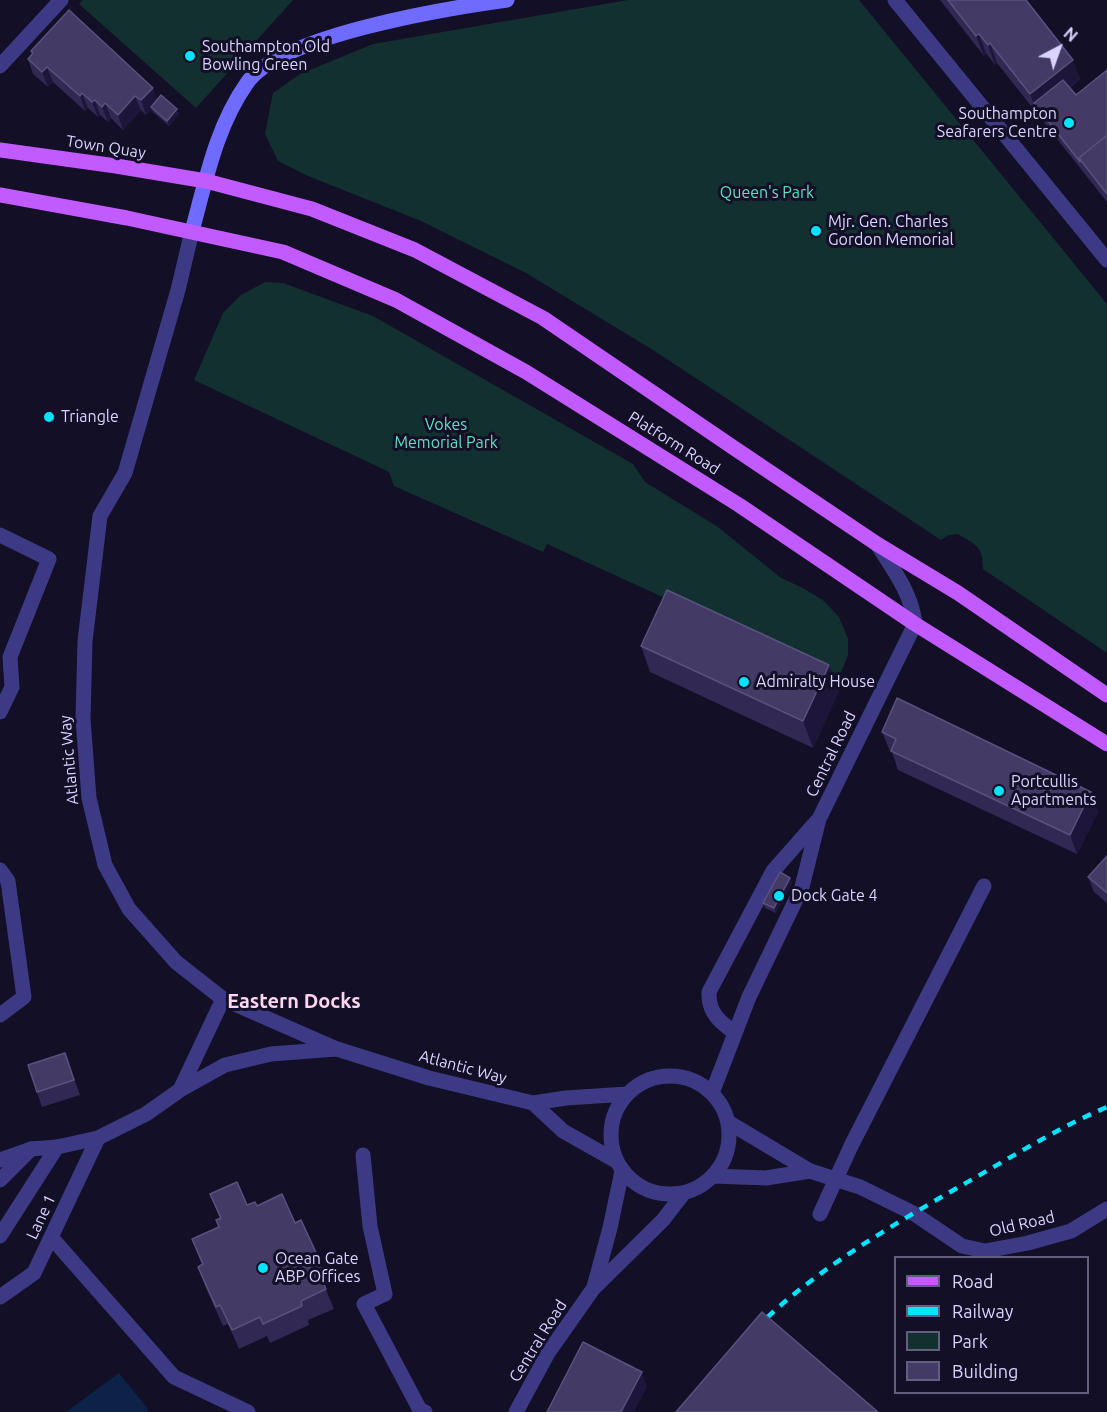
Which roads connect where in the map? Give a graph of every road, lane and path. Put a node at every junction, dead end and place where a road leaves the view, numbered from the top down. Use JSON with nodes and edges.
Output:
{"nodes":[{"id":1,"x":61,"y":0,"type":"edge"},
{"id":2,"x":507,"y":0,"type":"edge"},
{"id":3,"x":895,"y":0,"type":"edge"},
{"id":4,"x":0,"y":66,"type":"edge"},
{"id":5,"x":0,"y":150,"type":"edge"},
{"id":6,"x":206,"y":181,"type":"junction"},
{"id":7,"x":0,"y":195,"type":"edge"},
{"id":8,"x":192,"y":231,"type":"junction"},
{"id":9,"x":1107,"y":260,"type":"edge"},
{"id":10,"x":0,"y":535,"type":"edge"},
{"id":11,"x":877,"y":544,"type":"junction"},
{"id":12,"x":915,"y":624,"type":"junction"},
{"id":13,"x":1107,"y":695,"type":"edge"},
{"id":14,"x":0,"y":712,"type":"edge"},
{"id":15,"x":1107,"y":744,"type":"edge"},
{"id":16,"x":819,"y":819,"type":"junction"},
{"id":17,"x":0,"y":870,"type":"edge"},
{"id":18,"x":984,"y":886,"type":"dead end"},
{"id":19,"x":223,"y":999,"type":"junction"},
{"id":20,"x":0,"y":1015,"type":"edge"},
{"id":21,"x":735,"y":1033,"type":"junction"},
{"id":22,"x":337,"y":1049,"type":"junction"},
{"id":23,"x":180,"y":1090,"type":"junction"},
{"id":24,"x":712,"y":1092,"type":"junction"},
{"id":25,"x":627,"y":1094,"type":"junction"},
{"id":26,"x":533,"y":1103,"type":"junction"},
{"id":27,"x":728,"y":1122,"type":"junction"},
{"id":28,"x":98,"y":1138,"type":"junction"},
{"id":29,"x":57,"y":1147,"type":"junction"},
{"id":30,"x":31,"y":1149,"type":"junction"},
{"id":31,"x":363,"y":1155,"type":"dead end"},
{"id":32,"x":0,"y":1160,"type":"edge"},
{"id":33,"x":619,"y":1166,"type":"junction"},
{"id":34,"x":810,"y":1171,"type":"junction"},
{"id":35,"x":714,"y":1176,"type":"junction"},
{"id":36,"x":0,"y":1180,"type":"edge"},
{"id":37,"x":836,"y":1180,"type":"junction"},
{"id":38,"x":684,"y":1194,"type":"junction"},
{"id":39,"x":1107,"y":1209,"type":"edge"},
{"id":40,"x":820,"y":1214,"type":"dead end"},
{"id":41,"x":0,"y":1236,"type":"edge"},
{"id":42,"x":51,"y":1237,"type":"junction"},
{"id":43,"x":986,"y":1254,"type":"edge"},
{"id":44,"x":593,"y":1289,"type":"junction"},
{"id":45,"x":0,"y":1297,"type":"edge"},
{"id":46,"x":248,"y":1412,"type":"edge"},
{"id":47,"x":425,"y":1412,"type":"edge"},
{"id":48,"x":516,"y":1412,"type":"edge"}],
"edges":[{"from":1,"to":4,"type":"street"},
{"from":2,"to":6,"type":"street"},
{"from":3,"to":9,"type":"street"},
{"from":5,"to":6,"type":"main road","name":"Town Quay"},
{"from":6,"to":8,"type":"street"},
{"from":6,"to":11,"type":"main road","name":"Platform Road"},
{"from":7,"to":8,"type":"main road"},
{"from":8,"to":12,"type":"main road","name":"Platform Road"},
{"from":8,"to":19,"type":"street","name":"Atlantic Way"},
{"from":10,"to":14,"type":"street"},
{"from":11,"to":12,"type":"street"},
{"from":11,"to":13,"type":"main road","name":"Platform Road"},
{"from":12,"to":15,"type":"main road","name":"Platform Road"},
{"from":12,"to":16,"type":"street","name":"Central Road"},
{"from":16,"to":21,"type":"street","name":"Central Road"},
{"from":16,"to":21,"type":"street","name":"Central Road"},
{"from":17,"to":20,"type":"street"},
{"from":18,"to":37,"type":"street"},
{"from":19,"to":22,"type":"street","name":"Atlantic Way"},
{"from":19,"to":23,"type":"street"},
{"from":21,"to":24,"type":"street","name":"Central Road"},
{"from":22,"to":23,"type":"street"},
{"from":22,"to":26,"type":"street","name":"Atlantic Way"},
{"from":23,"to":28,"type":"street"},
{"from":24,"to":25,"type":"street"},
{"from":24,"to":27,"type":"street"},
{"from":25,"to":26,"type":"street","name":"Atlantic Way"},
{"from":25,"to":33,"type":"street"},
{"from":26,"to":33,"type":"street","name":"Atlantic Way"},
{"from":27,"to":34,"type":"street","name":"Old Road"},
{"from":27,"to":35,"type":"street"},
{"from":28,"to":29,"type":"street"},
{"from":28,"to":42,"type":"street","name":"Lane 1"},
{"from":29,"to":30,"type":"street"},
{"from":29,"to":41,"type":"street"},
{"from":30,"to":32,"type":"street"},
{"from":30,"to":36,"type":"street"},
{"from":31,"to":47,"type":"street"},
{"from":33,"to":38,"type":"street"},
{"from":33,"to":44,"type":"street","name":"Central Road"},
{"from":34,"to":35,"type":"street"},
{"from":34,"to":37,"type":"street","name":"Old Road"},
{"from":35,"to":38,"type":"street"},
{"from":37,"to":40,"type":"street"},
{"from":37,"to":43,"type":"street","name":"Old Road"},
{"from":38,"to":44,"type":"street","name":"Central Road"},
{"from":39,"to":43,"type":"street","name":"Old Road"},
{"from":42,"to":45,"type":"street","name":"Lane 1"},
{"from":42,"to":46,"type":"street"},
{"from":44,"to":48,"type":"street","name":"Central Road"}]}
